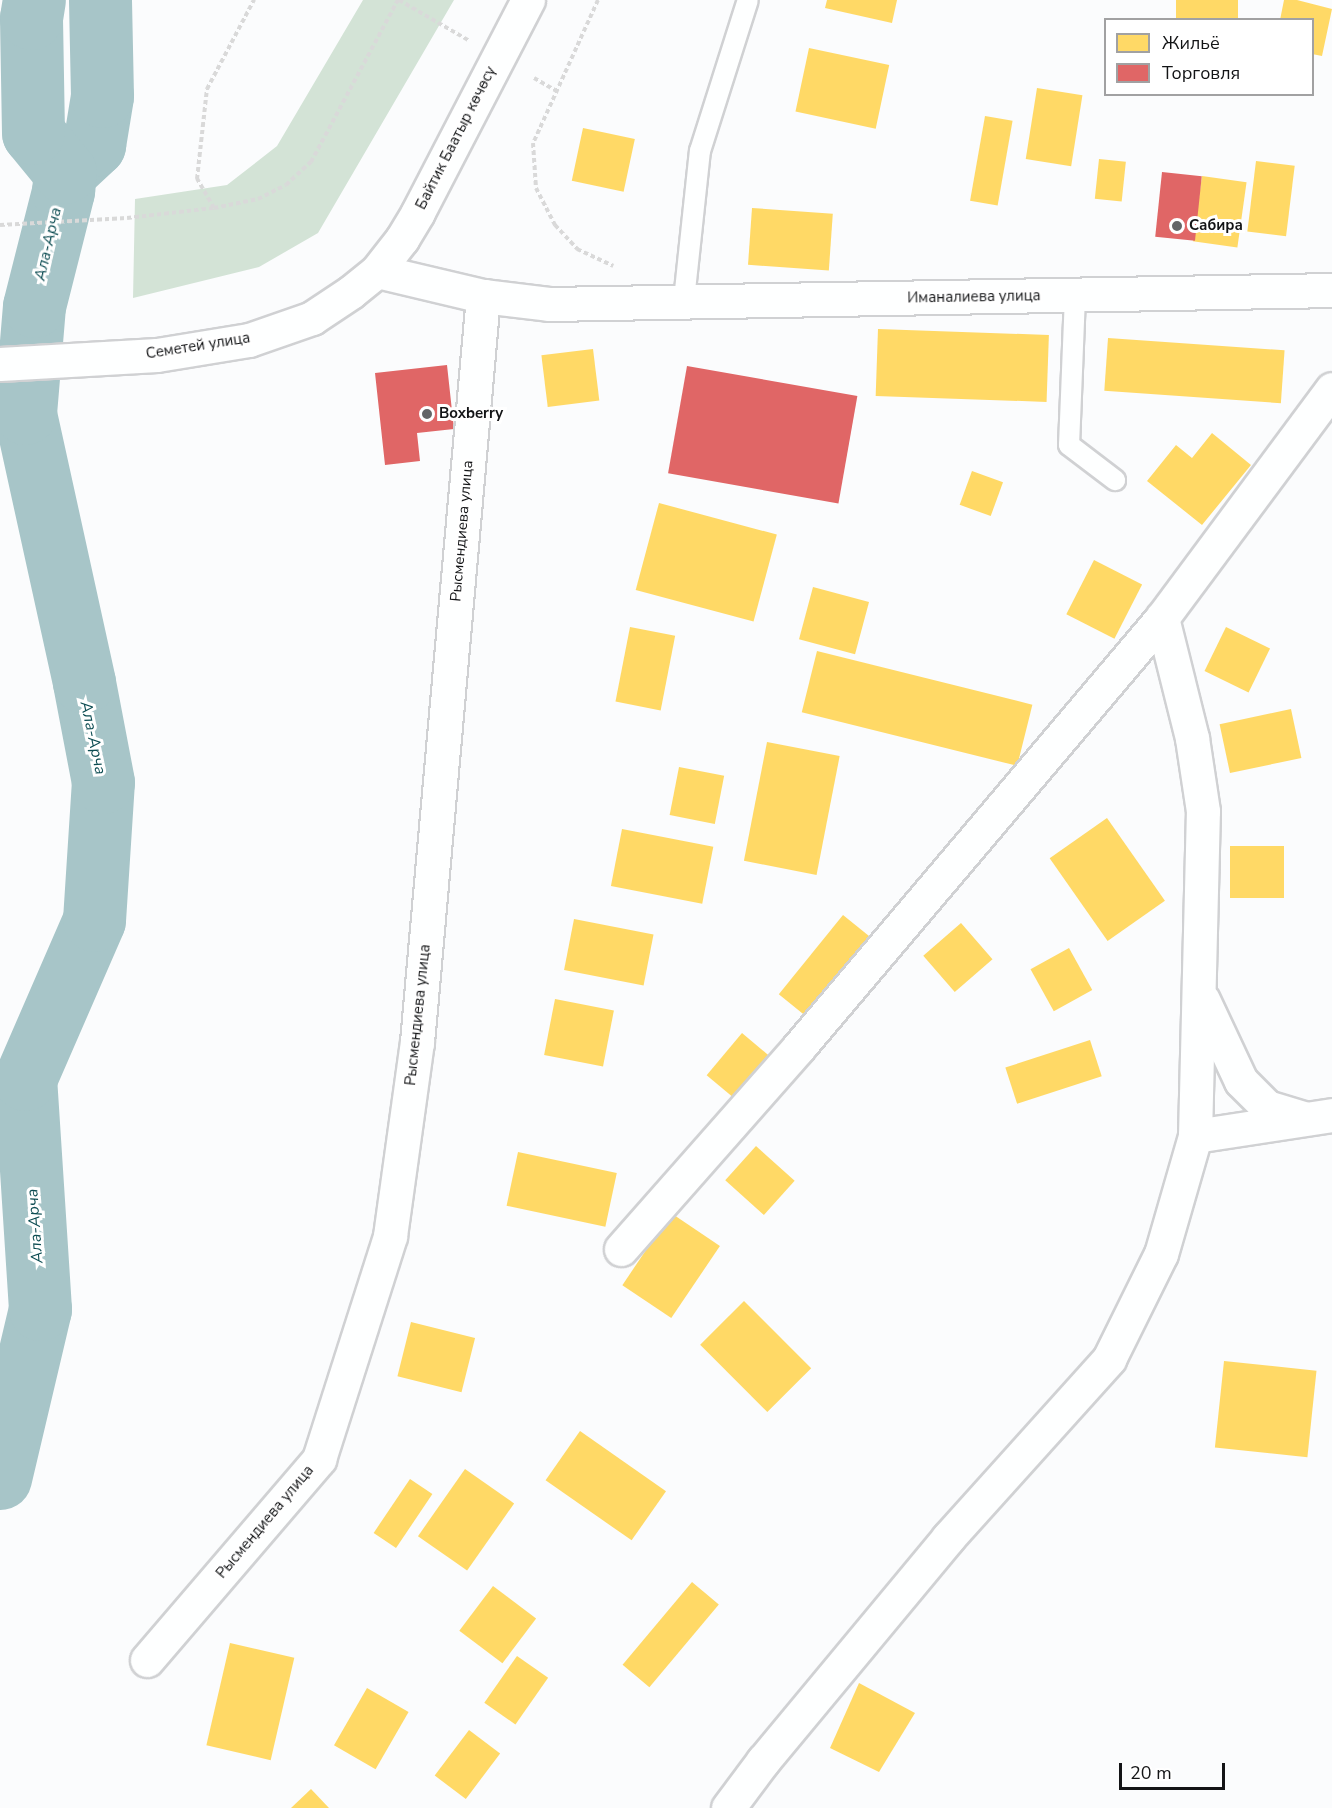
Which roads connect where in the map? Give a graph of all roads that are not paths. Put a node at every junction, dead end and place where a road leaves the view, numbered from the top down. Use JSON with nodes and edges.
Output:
{"nodes":[{"id":1,"x":528,"y":0,"type":"edge"},
{"id":2,"x":748,"y":0,"type":"edge"},
{"id":3,"x":377,"y":270,"type":"junction"},
{"id":4,"x":1332,"y":290,"type":"edge"},
{"id":5,"x":483,"y":296,"type":"junction"},
{"id":6,"x":1075,"y":296,"type":"junction"},
{"id":7,"x":684,"y":300,"type":"junction"},
{"id":8,"x":0,"y":364,"type":"edge"},
{"id":9,"x":1332,"y":389,"type":"edge"},
{"id":10,"x":1115,"y":480,"type":"dead end"},
{"id":11,"x":1162,"y":618,"type":"junction"},
{"id":12,"x":1200,"y":993,"type":"junction"},
{"id":13,"x":1317,"y":1117,"type":"edge"},
{"id":14,"x":1195,"y":1136,"type":"junction"},
{"id":15,"x":621,"y":1249,"type":"dead end"},
{"id":16,"x":147,"y":1660,"type":"dead end"},
{"id":17,"x":728,"y":1808,"type":"edge"}],
"edges":[{"from":1,"to":3,"type":"street","name":"Байтик Баатыр көчөсү"},
{"from":2,"to":7,"type":"lane"},
{"from":3,"to":5,"type":"street","name":"Иманалиева улица"},
{"from":3,"to":8,"type":"street","name":"Семетей улица"},
{"from":4,"to":6,"type":"street","name":"Иманалиева улица"},
{"from":5,"to":7,"type":"street","name":"Иманалиева улица"},
{"from":5,"to":16,"type":"street","name":"Рысмендиева улица"},
{"from":6,"to":7,"type":"street","name":"Иманалиева улица"},
{"from":6,"to":10,"type":"lane"},
{"from":9,"to":11,"type":"street"},
{"from":11,"to":12,"type":"street"},
{"from":11,"to":15,"type":"street"},
{"from":12,"to":13,"type":"street"},
{"from":12,"to":14,"type":"street"},
{"from":13,"to":14,"type":"street"},
{"from":14,"to":17,"type":"street"}]}
